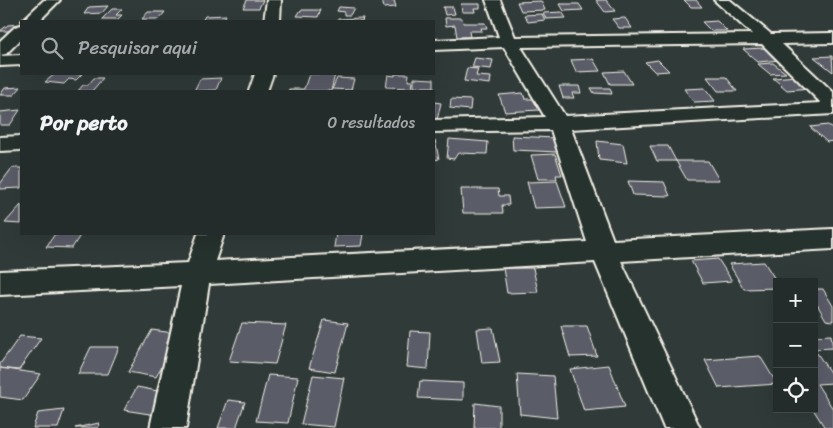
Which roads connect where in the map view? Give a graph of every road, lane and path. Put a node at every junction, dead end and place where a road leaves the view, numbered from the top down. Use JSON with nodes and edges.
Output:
{"nodes":[{"id":1,"x":53,"y":0,"type":"edge"},
{"id":2,"x":274,"y":0,"type":"edge"},
{"id":3,"x":494,"y":0,"type":"edge"},
{"id":4,"x":721,"y":0,"type":"edge"},
{"id":5,"x":31,"y":20,"type":"edge"},
{"id":6,"x":272,"y":20,"type":"edge"},
{"id":7,"x":20,"y":31,"type":"edge"},
{"id":8,"x":764,"y":37,"type":"junction"},
{"id":9,"x":833,"y":38,"type":"edge"},
{"id":10,"x":509,"y":42,"type":"junction"},
{"id":11,"x":435,"y":45,"type":"edge"},
{"id":12,"x":0,"y":50,"type":"edge"},
{"id":13,"x":20,"y":60,"type":"edge"},
{"id":14,"x":0,"y":61,"type":"edge"},
{"id":15,"x":264,"y":75,"type":"edge"},
{"id":16,"x":258,"y":90,"type":"edge"},
{"id":17,"x":833,"y":103,"type":"edge"},
{"id":18,"x":833,"y":108,"type":"edge"},
{"id":19,"x":558,"y":123,"type":"junction"},
{"id":20,"x":435,"y":126,"type":"edge"},
{"id":21,"x":20,"y":143,"type":"edge"},
{"id":22,"x":0,"y":144,"type":"edge"},
{"id":23,"x":211,"y":235,"type":"edge"},
{"id":24,"x":833,"y":239,"type":"edge"},
{"id":25,"x":603,"y":250,"type":"junction"},
{"id":26,"x":198,"y":275,"type":"junction"},
{"id":27,"x":0,"y":283,"type":"edge"},
{"id":28,"x":168,"y":428,"type":"edge"},
{"id":29,"x":682,"y":428,"type":"edge"}],
"edges":[{"from":1,"to":5,"type":"street"},
{"from":2,"to":6,"type":"street"},
{"from":3,"to":10,"type":"street"},
{"from":4,"to":8,"type":"street"},
{"from":7,"to":12,"type":"street"},
{"from":8,"to":9,"type":"street"},
{"from":8,"to":10,"type":"street"},
{"from":8,"to":17,"type":"street"},
{"from":10,"to":11,"type":"street"},
{"from":10,"to":19,"type":"street"},
{"from":13,"to":14,"type":"street"},
{"from":15,"to":16,"type":"street"},
{"from":18,"to":19,"type":"street"},
{"from":19,"to":20,"type":"street"},
{"from":19,"to":25,"type":"street"},
{"from":21,"to":22,"type":"street"},
{"from":23,"to":26,"type":"street"},
{"from":24,"to":25,"type":"street"},
{"from":25,"to":26,"type":"street"},
{"from":25,"to":29,"type":"street"},
{"from":26,"to":27,"type":"street"},
{"from":26,"to":28,"type":"street"}]}
